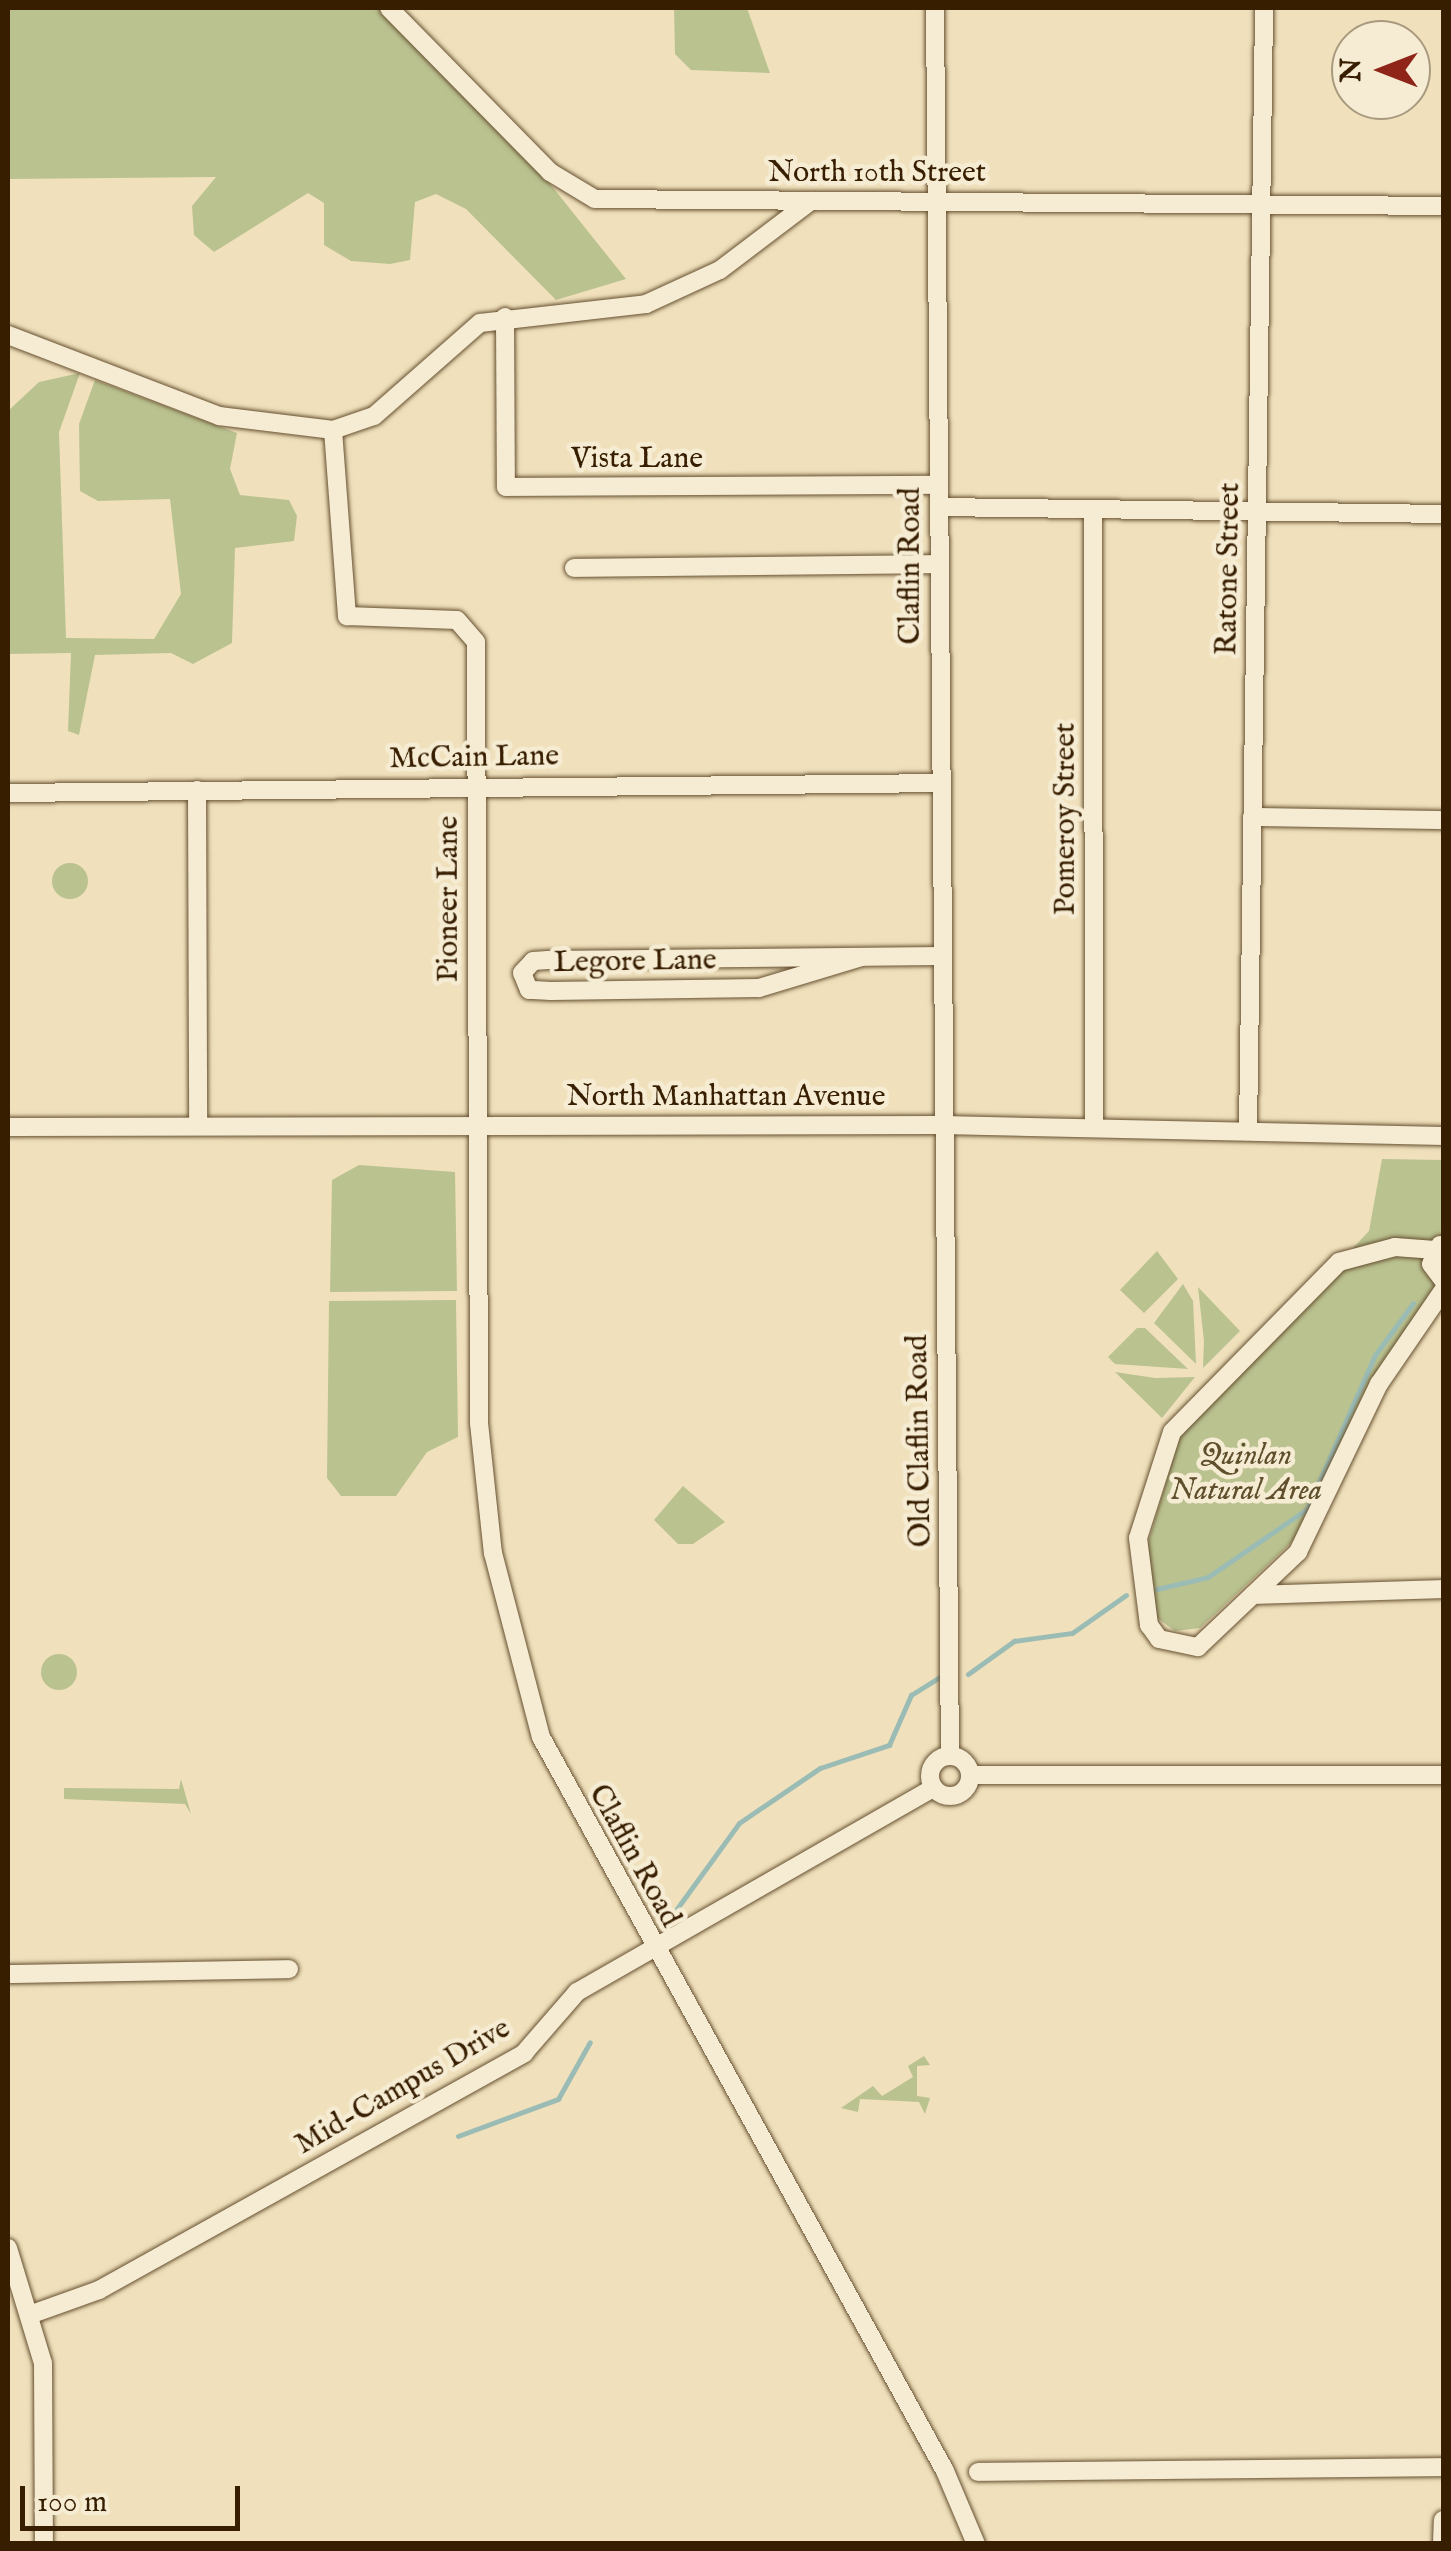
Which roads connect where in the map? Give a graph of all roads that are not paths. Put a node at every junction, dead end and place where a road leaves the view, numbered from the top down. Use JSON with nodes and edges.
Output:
{"nodes":[{"id":1,"x":388,"y":8,"type":"edge"},
{"id":2,"x":935,"y":8,"type":"edge"},
{"id":3,"x":1264,"y":8,"type":"edge"},
{"id":4,"x":812,"y":200,"type":"junction"},
{"id":5,"x":936,"y":200,"type":"junction"},
{"id":6,"x":1262,"y":204,"type":"junction"},
{"id":7,"x":1444,"y":206,"type":"edge"},
{"id":8,"x":504,"y":317,"type":"junction"},
{"id":9,"x":8,"y":335,"type":"edge"},
{"id":10,"x":333,"y":430,"type":"junction"},
{"id":11,"x":938,"y":485,"type":"junction"},
{"id":12,"x":938,"y":507,"type":"junction"},
{"id":13,"x":1093,"y":509,"type":"junction"},
{"id":14,"x":1257,"y":511,"type":"junction"},
{"id":15,"x":1444,"y":514,"type":"edge"},
{"id":16,"x":939,"y":564,"type":"junction"},
{"id":17,"x":574,"y":568,"type":"dead end"},
{"id":18,"x":940,"y":783,"type":"junction"},
{"id":19,"x":476,"y":785,"type":"junction"},
{"id":20,"x":197,"y":790,"type":"junction"},
{"id":21,"x":8,"y":792,"type":"edge"},
{"id":22,"x":1252,"y":816,"type":"junction"},
{"id":23,"x":1444,"y":820,"type":"edge"},
{"id":24,"x":941,"y":956,"type":"junction"},
{"id":25,"x":862,"y":957,"type":"junction"},
{"id":26,"x":475,"y":1124,"type":"junction"},
{"id":27,"x":942,"y":1125,"type":"junction"},
{"id":28,"x":198,"y":1126,"type":"junction"},
{"id":29,"x":8,"y":1127,"type":"edge"},
{"id":30,"x":1094,"y":1128,"type":"junction"},
{"id":31,"x":1248,"y":1132,"type":"junction"},
{"id":32,"x":1444,"y":1136,"type":"edge"},
{"id":33,"x":1439,"y":1246,"type":"edge"},
{"id":34,"x":1444,"y":1282,"type":"edge"},
{"id":35,"x":1444,"y":1289,"type":"edge"},
{"id":36,"x":1444,"y":1589,"type":"edge"},
{"id":37,"x":1253,"y":1595,"type":"junction"},
{"id":38,"x":950,"y":1756,"type":"junction"},
{"id":39,"x":970,"y":1774,"type":"junction"},
{"id":40,"x":1444,"y":1775,"type":"edge"},
{"id":41,"x":933,"y":1788,"type":"junction"},
{"id":42,"x":651,"y":1946,"type":"junction"},
{"id":43,"x":288,"y":1969,"type":"dead end"},
{"id":44,"x":8,"y":1974,"type":"edge"},
{"id":45,"x":8,"y":2248,"type":"edge"},
{"id":46,"x":35,"y":2313,"type":"junction"},
{"id":47,"x":1444,"y":2467,"type":"edge"},
{"id":48,"x":978,"y":2472,"type":"dead end"},
{"id":49,"x":1443,"y":2520,"type":"edge"},
{"id":50,"x":44,"y":2544,"type":"edge"},
{"id":51,"x":976,"y":2544,"type":"edge"},
{"id":52,"x":1442,"y":2544,"type":"edge"}],
"edges":[{"from":1,"to":4,"type":"street","name":"North 10th Street"},
{"from":2,"to":5,"type":"street","name":"Claflin Road"},
{"from":3,"to":6,"type":"street","name":"Ratone Street"},
{"from":4,"to":5,"type":"street","name":"North 10th Street"},
{"from":4,"to":8,"type":"street"},
{"from":5,"to":6,"type":"street","name":"North 10th Street"},
{"from":5,"to":11,"type":"street","name":"Claflin Road"},
{"from":6,"to":7,"type":"street","name":"North 10th Street"},
{"from":6,"to":14,"type":"street","name":"Ratone Street"},
{"from":8,"to":10,"type":"street"},
{"from":8,"to":11,"type":"street","name":"Vista Lane"},
{"from":9,"to":10,"type":"street"},
{"from":10,"to":19,"type":"street","name":"Pioneer Lane"},
{"from":11,"to":12,"type":"street","name":"Claflin Road"},
{"from":12,"to":13,"type":"street"},
{"from":12,"to":16,"type":"street","name":"Claflin Road"},
{"from":13,"to":14,"type":"street"},
{"from":13,"to":30,"type":"street","name":"Pomeroy Street"},
{"from":14,"to":15,"type":"street"},
{"from":14,"to":22,"type":"street","name":"Ratone Street"},
{"from":16,"to":17,"type":"street"},
{"from":16,"to":18,"type":"street","name":"Claflin Road"},
{"from":18,"to":19,"type":"street","name":"McCain Lane"},
{"from":18,"to":24,"type":"street","name":"Claflin Road"},
{"from":19,"to":20,"type":"street","name":"McCain Lane"},
{"from":19,"to":26,"type":"street","name":"Pioneer Lane"},
{"from":20,"to":21,"type":"street","name":"McCain Lane"},
{"from":20,"to":28,"type":"street"},
{"from":22,"to":23,"type":"street"},
{"from":22,"to":31,"type":"street","name":"Ratone Street"},
{"from":24,"to":25,"type":"street","name":"Legore Lane"},
{"from":24,"to":27,"type":"street","name":"Claflin Road"},
{"from":25,"to":25,"type":"street","name":"Legore Lane"},
{"from":26,"to":27,"type":"street","name":"North Manhattan Avenue"},
{"from":26,"to":28,"type":"street","name":"North Manhattan Avenue"},
{"from":26,"to":42,"type":"street","name":"Claflin Road"},
{"from":27,"to":30,"type":"street","name":"North Manhattan Avenue"},
{"from":27,"to":38,"type":"street","name":"Old Claflin Road"},
{"from":28,"to":29,"type":"street","name":"North Manhattan Avenue"},
{"from":30,"to":31,"type":"street","name":"North Manhattan Avenue"},
{"from":31,"to":32,"type":"street","name":"North Manhattan Avenue"},
{"from":33,"to":34,"type":"street"},
{"from":33,"to":37,"type":"street"},
{"from":35,"to":37,"type":"street"},
{"from":36,"to":37,"type":"street"},
{"from":38,"to":39,"type":"street"},
{"from":38,"to":41,"type":"street"},
{"from":39,"to":40,"type":"street"},
{"from":39,"to":41,"type":"street"},
{"from":41,"to":42,"type":"street","name":"Mid-Campus Drive"},
{"from":42,"to":46,"type":"street","name":"Mid-Campus Drive"},
{"from":42,"to":51,"type":"street","name":"Claflin Road"},
{"from":43,"to":44,"type":"street"},
{"from":45,"to":46,"type":"street"},
{"from":46,"to":50,"type":"street"},
{"from":47,"to":48,"type":"street"},
{"from":49,"to":52,"type":"street"}]}
